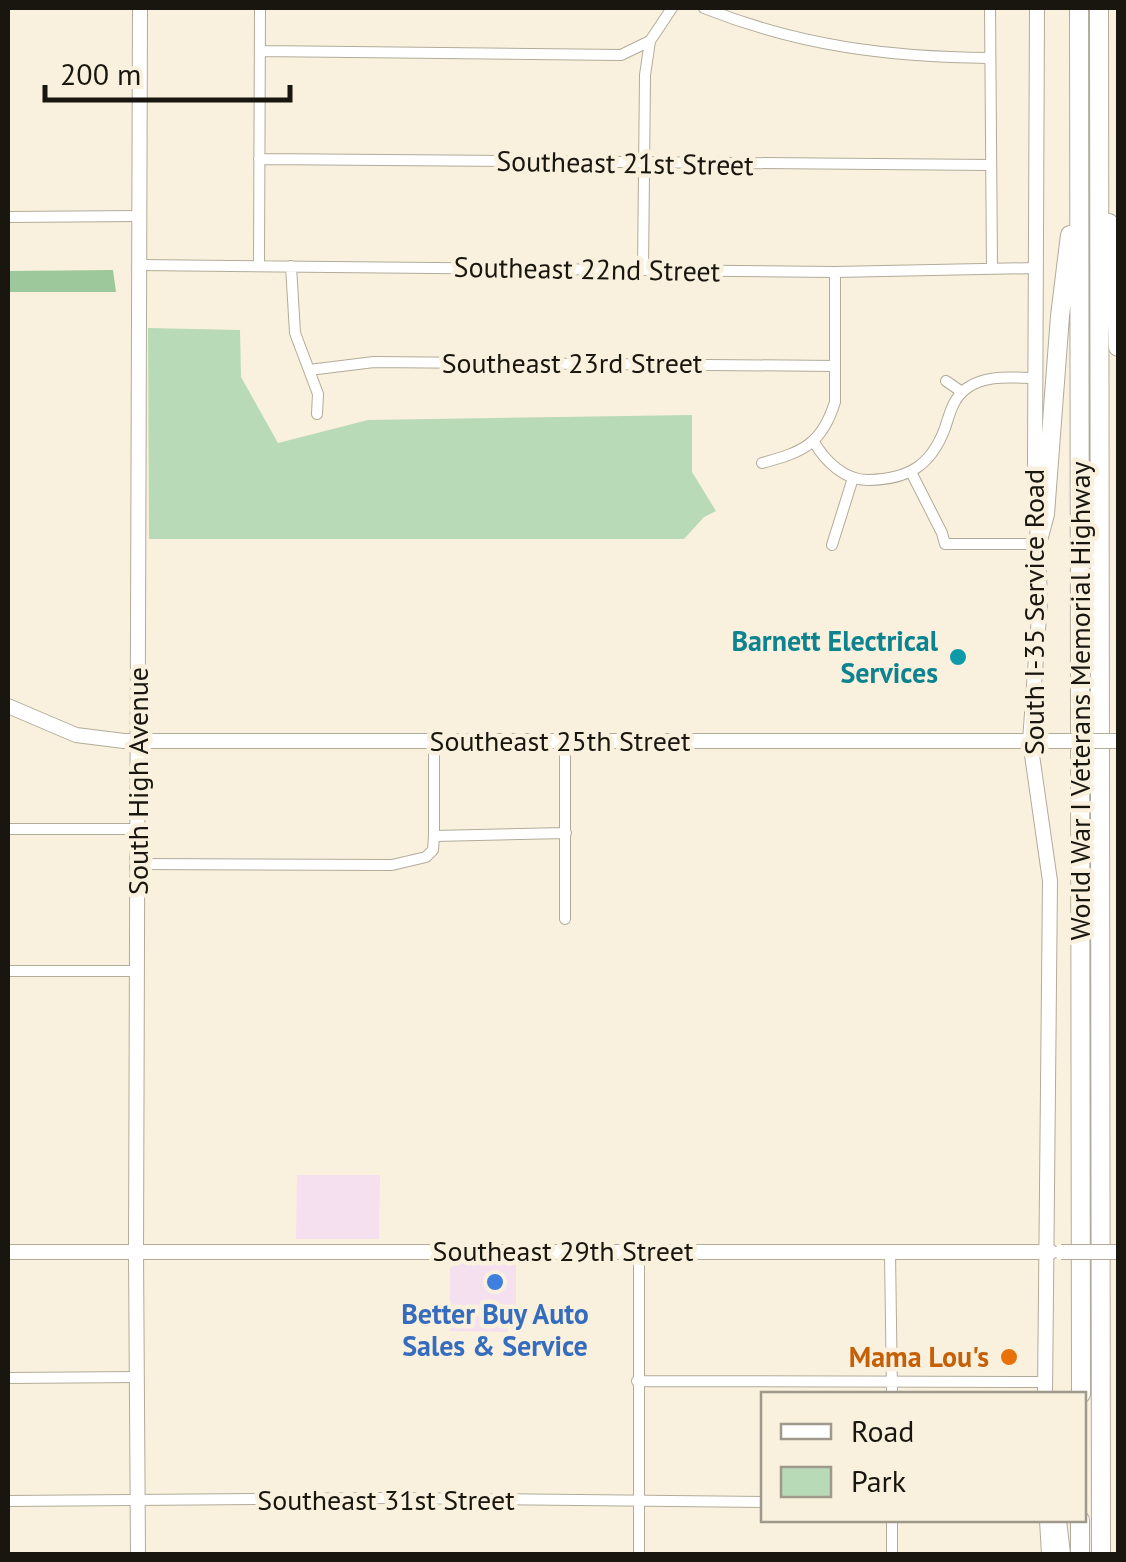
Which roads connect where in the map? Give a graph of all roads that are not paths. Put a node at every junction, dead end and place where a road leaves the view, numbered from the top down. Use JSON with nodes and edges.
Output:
{"nodes":[{"id":1,"x":140,"y":8,"type":"edge"},
{"id":2,"x":260,"y":8,"type":"edge"},
{"id":3,"x":672,"y":8,"type":"edge"},
{"id":4,"x":704,"y":8,"type":"edge"},
{"id":5,"x":990,"y":8,"type":"edge"},
{"id":6,"x":1037,"y":8,"type":"edge"},
{"id":7,"x":1079,"y":8,"type":"edge"},
{"id":8,"x":1099,"y":8,"type":"edge"},
{"id":9,"x":650,"y":41,"type":"junction"},
{"id":10,"x":260,"y":51,"type":"junction"},
{"id":11,"x":621,"y":55,"type":"junction"},
{"id":12,"x":990,"y":58,"type":"junction"},
{"id":13,"x":646,"y":75,"type":"junction"},
{"id":14,"x":260,"y":159,"type":"junction"},
{"id":15,"x":644,"y":164,"type":"junction"},
{"id":16,"x":992,"y":165,"type":"junction"},
{"id":17,"x":1080,"y":165,"type":"junction"},
{"id":18,"x":1101,"y":168,"type":"junction"},
{"id":19,"x":140,"y":216,"type":"junction"},
{"id":20,"x":8,"y":217,"type":"edge"},
{"id":21,"x":139,"y":265,"type":"junction"},
{"id":22,"x":259,"y":266,"type":"junction"},
{"id":23,"x":291,"y":266,"type":"junction"},
{"id":24,"x":992,"y":268,"type":"junction"},
{"id":25,"x":1034,"y":268,"type":"junction"},
{"id":26,"x":644,"y":270,"type":"junction"},
{"id":27,"x":835,"y":272,"type":"junction"},
{"id":28,"x":1118,"y":347,"type":"edge"},
{"id":29,"x":835,"y":366,"type":"junction"},
{"id":30,"x":309,"y":370,"type":"junction"},
{"id":31,"x":1035,"y":378,"type":"junction"},
{"id":32,"x":946,"y":380,"type":"dead end"},
{"id":33,"x":962,"y":392,"type":"junction"},
{"id":34,"x":317,"y":414,"type":"dead end"},
{"id":35,"x":814,"y":442,"type":"junction"},
{"id":36,"x":762,"y":463,"type":"dead end"},
{"id":37,"x":912,"y":474,"type":"junction"},
{"id":38,"x":853,"y":478,"type":"junction"},
{"id":39,"x":1037,"y":544,"type":"junction"},
{"id":40,"x":832,"y":545,"type":"dead end"},
{"id":41,"x":8,"y":706,"type":"edge"},
{"id":42,"x":138,"y":741,"type":"junction"},
{"id":43,"x":434,"y":741,"type":"junction"},
{"id":44,"x":565,"y":741,"type":"junction"},
{"id":45,"x":1030,"y":741,"type":"junction"},
{"id":46,"x":1118,"y":742,"type":"edge"},
{"id":47,"x":8,"y":829,"type":"edge"},
{"id":48,"x":138,"y":830,"type":"junction"},
{"id":49,"x":566,"y":833,"type":"junction"},
{"id":50,"x":434,"y":836,"type":"junction"},
{"id":51,"x":138,"y":864,"type":"junction"},
{"id":52,"x":565,"y":919,"type":"dead end"},
{"id":53,"x":8,"y":971,"type":"edge"},
{"id":54,"x":137,"y":971,"type":"junction"},
{"id":55,"x":8,"y":1252,"type":"edge"},
{"id":56,"x":136,"y":1252,"type":"junction"},
{"id":57,"x":638,"y":1252,"type":"junction"},
{"id":58,"x":890,"y":1252,"type":"junction"},
{"id":59,"x":1045,"y":1252,"type":"junction"},
{"id":60,"x":1118,"y":1252,"type":"edge"},
{"id":61,"x":138,"y":1377,"type":"junction"},
{"id":62,"x":8,"y":1378,"type":"edge"},
{"id":63,"x":892,"y":1380,"type":"junction"},
{"id":64,"x":637,"y":1381,"type":"junction"},
{"id":65,"x":1045,"y":1388,"type":"edge"},
{"id":66,"x":892,"y":1392,"type":"edge"},
{"id":67,"x":1080,"y":1392,"type":"edge"},
{"id":68,"x":8,"y":1500,"type":"edge"},
{"id":69,"x":137,"y":1500,"type":"junction"},
{"id":70,"x":638,"y":1501,"type":"junction"},
{"id":71,"x":761,"y":1502,"type":"edge"},
{"id":72,"x":892,"y":1522,"type":"edge"},
{"id":73,"x":1047,"y":1522,"type":"edge"},
{"id":74,"x":1058,"y":1522,"type":"edge"},
{"id":75,"x":1080,"y":1522,"type":"edge"},
{"id":76,"x":138,"y":1554,"type":"edge"},
{"id":77,"x":639,"y":1554,"type":"edge"},
{"id":78,"x":892,"y":1554,"type":"edge"},
{"id":79,"x":1049,"y":1554,"type":"edge"},
{"id":80,"x":1061,"y":1554,"type":"edge"},
{"id":81,"x":1080,"y":1554,"type":"edge"},
{"id":82,"x":1101,"y":1554,"type":"edge"}],
"edges":[{"from":1,"to":19,"type":"street","name":"South High Avenue"},
{"from":2,"to":10,"type":"street"},
{"from":3,"to":9,"type":"street"},
{"from":4,"to":12,"type":"street"},
{"from":5,"to":12,"type":"street"},
{"from":6,"to":25,"type":"street","name":"South I-35 Service Road"},
{"from":7,"to":17,"type":"highway","name":"World War I Veterans Memorial Highway"},
{"from":8,"to":18,"type":"highway","name":"World War I Veterans Memorial Highway"},
{"from":9,"to":11,"type":"street"},
{"from":9,"to":13,"type":"street"},
{"from":10,"to":11,"type":"street"},
{"from":10,"to":14,"type":"street"},
{"from":11,"to":13,"type":"street"},
{"from":12,"to":16,"type":"street"},
{"from":13,"to":15,"type":"street"},
{"from":14,"to":15,"type":"street","name":"Southeast 21st Street"},
{"from":14,"to":22,"type":"street"},
{"from":15,"to":16,"type":"street","name":"Southeast 21st Street"},
{"from":15,"to":26,"type":"street"},
{"from":16,"to":24,"type":"street"},
{"from":17,"to":39,"type":"highway"},
{"from":17,"to":67,"type":"highway","name":"World War I Veterans Memorial Highway"},
{"from":18,"to":28,"type":"highway"},
{"from":18,"to":82,"type":"highway","name":"World War I Veterans Memorial Highway"},
{"from":19,"to":20,"type":"street"},
{"from":19,"to":21,"type":"street","name":"South High Avenue"},
{"from":21,"to":22,"type":"street","name":"Southeast 22nd Street"},
{"from":21,"to":42,"type":"street","name":"South High Avenue"},
{"from":22,"to":23,"type":"street","name":"Southeast 22nd Street"},
{"from":23,"to":26,"type":"street","name":"Southeast 22nd Street"},
{"from":23,"to":30,"type":"street"},
{"from":24,"to":25,"type":"street","name":"Southeast 22nd Street"},
{"from":24,"to":27,"type":"street","name":"Southeast 22nd Street"},
{"from":25,"to":31,"type":"street","name":"South I-35 Service Road"},
{"from":26,"to":27,"type":"street","name":"Southeast 22nd Street"},
{"from":27,"to":29,"type":"street"},
{"from":29,"to":30,"type":"street","name":"Southeast 23rd Street"},
{"from":29,"to":35,"type":"street"},
{"from":30,"to":34,"type":"street"},
{"from":31,"to":33,"type":"street"},
{"from":31,"to":39,"type":"street","name":"South I-35 Service Road"},
{"from":32,"to":33,"type":"street"},
{"from":33,"to":37,"type":"street"},
{"from":35,"to":36,"type":"street"},
{"from":35,"to":38,"type":"street"},
{"from":37,"to":38,"type":"street"},
{"from":37,"to":39,"type":"street"},
{"from":38,"to":40,"type":"street"},
{"from":39,"to":45,"type":"street","name":"South I-35 Service Road"},
{"from":41,"to":42,"type":"street","name":"Southeast 25th Street"},
{"from":42,"to":43,"type":"street","name":"Southeast 25th Street"},
{"from":42,"to":48,"type":"street","name":"South High Avenue"},
{"from":43,"to":44,"type":"street","name":"Southeast 25th Street"},
{"from":43,"to":50,"type":"street"},
{"from":44,"to":45,"type":"street","name":"Southeast 25th Street"},
{"from":44,"to":49,"type":"street"},
{"from":45,"to":46,"type":"street","name":"Southeast 25th Street","bridge":true},
{"from":45,"to":59,"type":"street","name":"South I-35 Service Road"},
{"from":47,"to":48,"type":"street"},
{"from":48,"to":51,"type":"street","name":"South High Avenue"},
{"from":49,"to":50,"type":"street"},
{"from":49,"to":52,"type":"street"},
{"from":50,"to":51,"type":"street"},
{"from":51,"to":54,"type":"street","name":"South High Avenue"},
{"from":53,"to":54,"type":"street"},
{"from":54,"to":56,"type":"street","name":"South High Avenue"},
{"from":55,"to":56,"type":"street","name":"Southeast 29th Street"},
{"from":56,"to":57,"type":"street","name":"Southeast 29th Street"},
{"from":56,"to":61,"type":"street","name":"South High Avenue"},
{"from":57,"to":58,"type":"street","name":"Southeast 29th Street"},
{"from":57,"to":64,"type":"street"},
{"from":58,"to":59,"type":"street","name":"Southeast 29th Street"},
{"from":58,"to":63,"type":"street"},
{"from":59,"to":60,"type":"street","name":"Southeast 29th Street","bridge":true},
{"from":59,"to":65,"type":"street","name":"South I-35 Service Road"},
{"from":61,"to":62,"type":"street"},
{"from":61,"to":69,"type":"street","name":"South High Avenue"},
{"from":63,"to":64,"type":"street"},
{"from":63,"to":65,"type":"street"},
{"from":63,"to":66,"type":"street"},
{"from":64,"to":70,"type":"street"},
{"from":68,"to":69,"type":"street","name":"Southeast 31st Street"},
{"from":69,"to":70,"type":"street","name":"Southeast 31st Street"},
{"from":69,"to":76,"type":"street","name":"South High Avenue"},
{"from":70,"to":71,"type":"street","name":"Southeast 31st Street"},
{"from":70,"to":77,"type":"street"},
{"from":72,"to":78,"type":"street"},
{"from":73,"to":79,"type":"street"},
{"from":74,"to":80,"type":"highway"},
{"from":75,"to":81,"type":"highway"}]}
